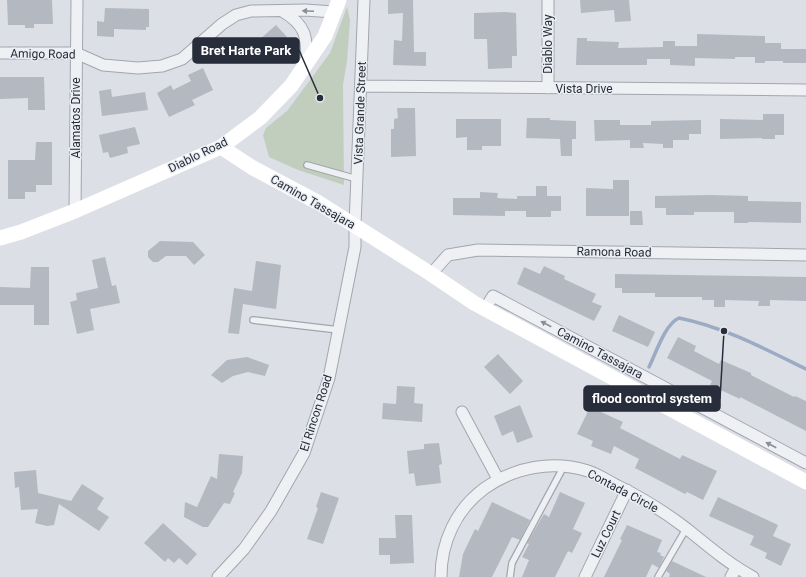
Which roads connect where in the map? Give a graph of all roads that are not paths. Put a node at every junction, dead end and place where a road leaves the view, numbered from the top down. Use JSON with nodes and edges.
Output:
{"nodes":[{"id":1,"x":77,"y":0,"type":"edge"},
{"id":2,"x":364,"y":0,"type":"edge"},
{"id":3,"x":548,"y":0,"type":"edge"},
{"id":4,"x":336,"y":6,"type":"edge"},
{"id":5,"x":282,"y":11,"type":"junction"},
{"id":6,"x":0,"y":53,"type":"edge"},
{"id":7,"x":76,"y":53,"type":"junction"},
{"id":8,"x":307,"y":63,"type":"junction"},
{"id":9,"x":361,"y":86,"type":"junction"},
{"id":10,"x":548,"y":88,"type":"junction"},
{"id":11,"x":806,"y":90,"type":"edge"},
{"id":12,"x":220,"y":146,"type":"junction"},
{"id":13,"x":307,"y":165,"type":"dead end"},
{"id":14,"x":357,"y":179,"type":"junction"},
{"id":15,"x":75,"y":211,"type":"junction"},
{"id":16,"x":355,"y":226,"type":"junction"},
{"id":17,"x":0,"y":238,"type":"edge"},
{"id":18,"x":806,"y":255,"type":"edge"},
{"id":19,"x":431,"y":274,"type":"junction"},
{"id":20,"x":485,"y":309,"type":"junction"},
{"id":21,"x":253,"y":320,"type":"dead end"},
{"id":22,"x":339,"y":330,"type":"junction"},
{"id":23,"x":462,"y":412,"type":"dead end"},
{"id":24,"x":806,"y":463,"type":"edge"},
{"id":25,"x":564,"y":465,"type":"junction"},
{"id":26,"x":498,"y":479,"type":"junction"},
{"id":27,"x":806,"y":482,"type":"edge"},
{"id":28,"x":627,"y":490,"type":"junction"},
{"id":29,"x":686,"y":528,"type":"junction"},
{"id":30,"x":734,"y":572,"type":"edge"},
{"id":31,"x":218,"y":577,"type":"edge"},
{"id":32,"x":441,"y":577,"type":"edge"},
{"id":33,"x":510,"y":577,"type":"edge"},
{"id":34,"x":586,"y":577,"type":"edge"},
{"id":35,"x":658,"y":577,"type":"edge"},
{"id":36,"x":753,"y":577,"type":"edge"}],
"edges":[{"from":1,"to":7,"type":"street","name":"Alamatos Drive"},
{"from":2,"to":9,"type":"street","name":"Vista Grande Street"},
{"from":3,"to":10,"type":"street","name":"Diablo Way"},
{"from":4,"to":5,"type":"street","name":"Amigo Road","one_way":true},
{"from":4,"to":8,"type":"street","name":"Diablo Road"},
{"from":5,"to":7,"type":"street","name":"Amigo Road"},
{"from":5,"to":8,"type":"street"},
{"from":6,"to":7,"type":"street","name":"Amigo Road"},
{"from":7,"to":15,"type":"street","name":"Alamatos Drive"},
{"from":8,"to":12,"type":"street","name":"Diablo Road"},
{"from":9,"to":10,"type":"street","name":"Vista Drive"},
{"from":9,"to":14,"type":"street","name":"Vista Grande Street"},
{"from":10,"to":11,"type":"street","name":"Vista Drive"},
{"from":12,"to":15,"type":"street","name":"Diablo Road"},
{"from":12,"to":16,"type":"street","name":"Camino Tassajara"},
{"from":13,"to":14,"type":"lane"},
{"from":14,"to":16,"type":"street","name":"Vista Grande Street"},
{"from":15,"to":17,"type":"street","name":"Diablo Road"},
{"from":16,"to":19,"type":"street","name":"Camino Tassajara"},
{"from":16,"to":22,"type":"street","name":"El Rincon Road"},
{"from":18,"to":19,"type":"street","name":"Ramona Road"},
{"from":19,"to":20,"type":"street","name":"Camino Tassajara"},
{"from":24,"to":20,"type":"street","name":"Camino Tassajara","one_way":true},
{"from":20,"to":27,"type":"street","name":"Camino Tassajara"},
{"from":21,"to":22,"type":"lane"},
{"from":22,"to":31,"type":"street","name":"El Rincon Road"},
{"from":23,"to":26,"type":"street"},
{"from":25,"to":26,"type":"street","name":"Contada Circle"},
{"from":25,"to":28,"type":"street","name":"Contada Circle"},
{"from":25,"to":33,"type":"lane"},
{"from":26,"to":32,"type":"street","name":"Contada Circle"},
{"from":28,"to":29,"type":"street","name":"Contada Circle"},
{"from":28,"to":34,"type":"street","name":"Luz Court"},
{"from":29,"to":30,"type":"street","name":"Contada Circle"},
{"from":29,"to":35,"type":"lane"},
{"from":30,"to":36,"type":"street","name":"Contada Circle"}]}
